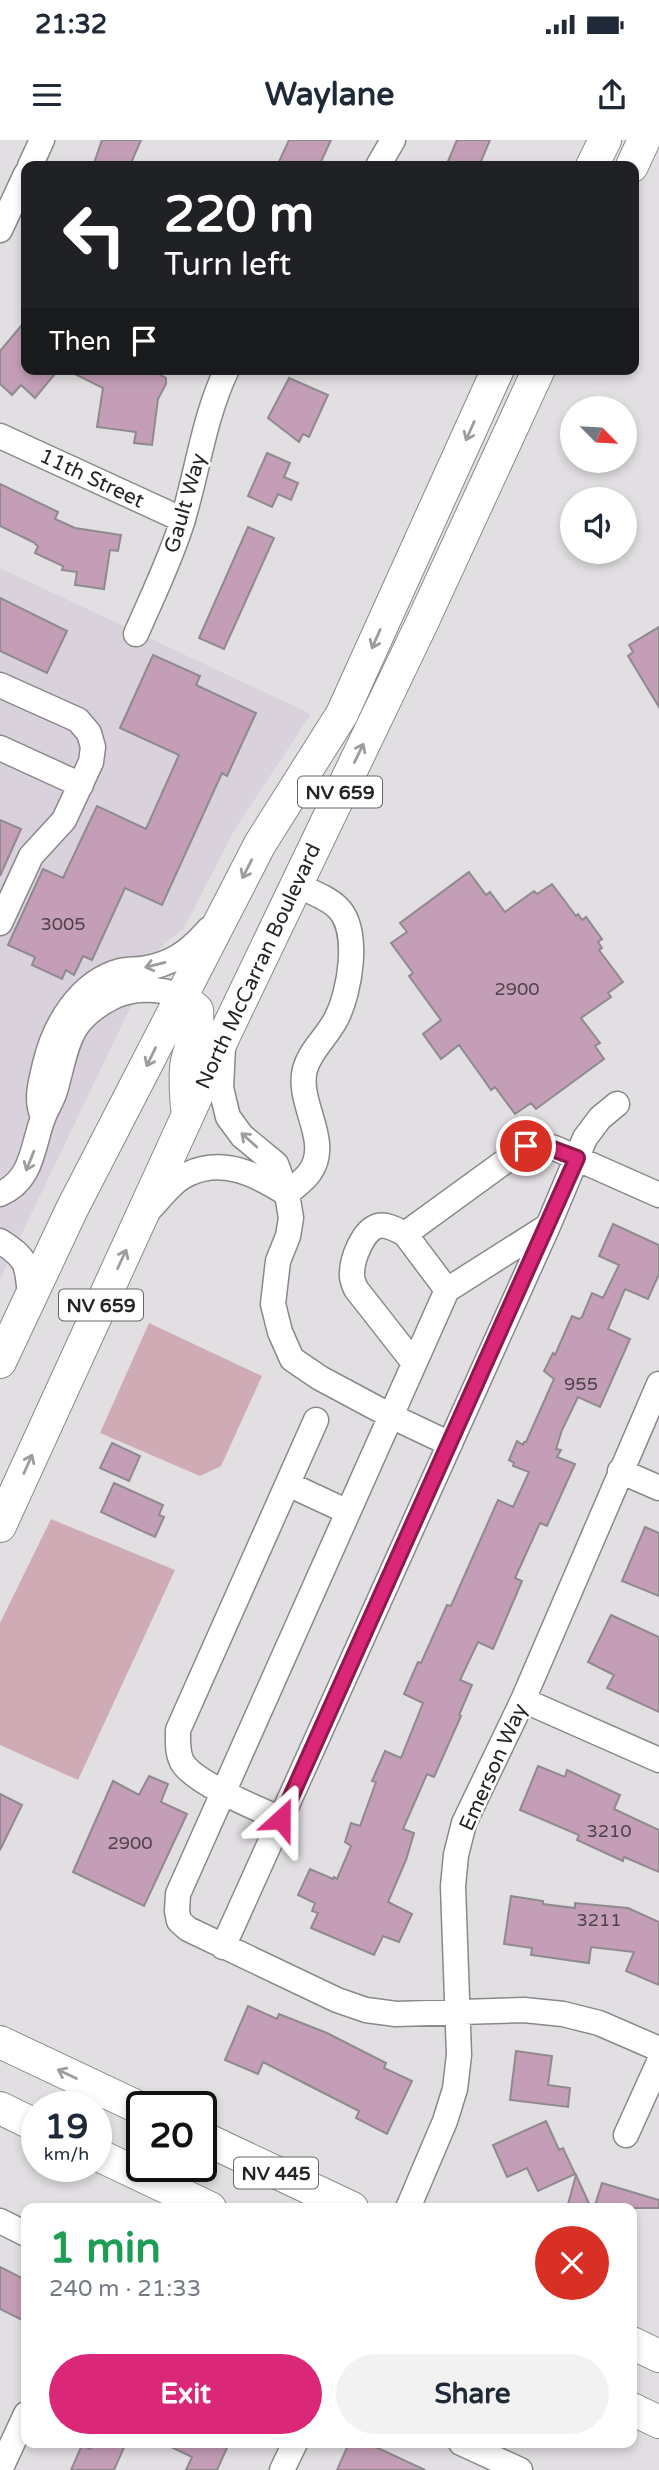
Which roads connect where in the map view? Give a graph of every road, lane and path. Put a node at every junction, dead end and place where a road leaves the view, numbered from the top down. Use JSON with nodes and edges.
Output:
{"nodes":[{"id":1,"x":42,"y":140,"type":"edge"},
{"id":2,"x":393,"y":140,"type":"edge"},
{"id":3,"x":605,"y":140,"type":"edge"},
{"id":4,"x":644,"y":140,"type":"edge"},
{"id":5,"x":32,"y":161,"type":"edge"},
{"id":6,"x":381,"y":161,"type":"edge"},
{"id":7,"x":594,"y":161,"type":"edge"},
{"id":8,"x":634,"y":161,"type":"edge"},
{"id":9,"x":21,"y":184,"type":"edge"},
{"id":10,"x":0,"y":230,"type":"edge"},
{"id":11,"x":224,"y":375,"type":"edge"},
{"id":12,"x":495,"y":375,"type":"edge"},
{"id":13,"x":535,"y":375,"type":"edge"},
{"id":14,"x":0,"y":436,"type":"edge"},
{"id":15,"x":183,"y":520,"type":"junction"},
{"id":16,"x":136,"y":634,"type":"dead end"},
{"id":17,"x":0,"y":685,"type":"edge"},
{"id":18,"x":0,"y":748,"type":"edge"},
{"id":19,"x":81,"y":785,"type":"junction"},
{"id":20,"x":295,"y":884,"type":"junction"},
{"id":21,"x":226,"y":910,"type":"junction"},
{"id":22,"x":0,"y":923,"type":"edge"},
{"id":23,"x":181,"y":996,"type":"junction"},
{"id":24,"x":224,"y":1036,"type":"junction"},
{"id":25,"x":617,"y":1104,"type":"dead end"},
{"id":26,"x":188,"y":1116,"type":"junction"},
{"id":27,"x":43,"y":1117,"type":"junction"},
{"id":28,"x":577,"y":1158,"type":"junction"},
{"id":29,"x":0,"y":1194,"type":"edge"},
{"id":30,"x":287,"y":1194,"type":"junction"},
{"id":31,"x":659,"y":1195,"type":"edge"},
{"id":32,"x":139,"y":1221,"type":"junction"},
{"id":33,"x":548,"y":1226,"type":"junction"},
{"id":34,"x":405,"y":1234,"type":"junction"},
{"id":35,"x":0,"y":1241,"type":"edge"},
{"id":36,"x":447,"y":1290,"type":"junction"},
{"id":37,"x":30,"y":1296,"type":"junction"},
{"id":38,"x":0,"y":1362,"type":"edge"},
{"id":39,"x":414,"y":1363,"type":"junction"},
{"id":40,"x":659,"y":1384,"type":"edge"},
{"id":41,"x":391,"y":1416,"type":"junction"},
{"id":42,"x":316,"y":1420,"type":"dead end"},
{"id":43,"x":450,"y":1444,"type":"junction"},
{"id":44,"x":620,"y":1471,"type":"junction"},
{"id":45,"x":288,"y":1484,"type":"junction"},
{"id":46,"x":659,"y":1488,"type":"edge"},
{"id":47,"x":348,"y":1512,"type":"junction"},
{"id":48,"x":0,"y":1526,"type":"edge"},
{"id":49,"x":523,"y":1700,"type":"junction"},
{"id":50,"x":659,"y":1760,"type":"edge"},
{"id":51,"x":223,"y":1792,"type":"junction"},
{"id":52,"x":281,"y":1819,"type":"junction"},
{"id":53,"x":223,"y":1947,"type":"junction"},
{"id":54,"x":458,"y":2012,"type":"junction"},
{"id":55,"x":0,"y":2042,"type":"edge"},
{"id":56,"x":659,"y":2049,"type":"edge"},
{"id":57,"x":659,"y":2062,"type":"edge"},
{"id":58,"x":126,"y":2101,"type":"edge"},
{"id":59,"x":0,"y":2108,"type":"edge"},
{"id":60,"x":21,"y":2118,"type":"edge"},
{"id":61,"x":626,"y":2134,"type":"dead end"},
{"id":62,"x":217,"y":2145,"type":"edge"},
{"id":63,"x":112,"y":2162,"type":"edge"},
{"id":64,"x":199,"y":2203,"type":"edge"},
{"id":65,"x":341,"y":2203,"type":"edge"},
{"id":66,"x":410,"y":2203,"type":"edge"},
{"id":67,"x":0,"y":2221,"type":"edge"},
{"id":68,"x":21,"y":2232,"type":"edge"},
{"id":69,"x":637,"y":2345,"type":"edge"},
{"id":70,"x":659,"y":2356,"type":"edge"},
{"id":71,"x":637,"y":2411,"type":"edge"},
{"id":72,"x":659,"y":2421,"type":"edge"},
{"id":73,"x":21,"y":2425,"type":"edge"},
{"id":74,"x":293,"y":2448,"type":"edge"},
{"id":75,"x":472,"y":2448,"type":"edge"},
{"id":76,"x":0,"y":2470,"type":"edge"},
{"id":77,"x":282,"y":2470,"type":"edge"},
{"id":78,"x":520,"y":2470,"type":"edge"}],
"edges":[{"from":1,"to":5,"type":"street"},
{"from":2,"to":6,"type":"street"},
{"from":3,"to":7,"type":"main road"},
{"from":4,"to":8,"type":"main road"},
{"from":9,"to":10,"type":"street"},
{"from":11,"to":15,"type":"street","name":"Gault Way"},
{"from":12,"to":21,"type":"main road","number":"NV 659","one_way":true},
{"from":20,"to":13,"type":"main road","name":"North McCarran Boulevard","number":"NV 659","one_way":true},
{"from":14,"to":15,"type":"street","name":"11th Street"},
{"from":15,"to":16,"type":"street","name":"Gault Way"},
{"from":17,"to":19,"type":"street"},
{"from":18,"to":19,"type":"street"},
{"from":19,"to":22,"type":"street"},
{"from":20,"to":24,"type":"main road","name":"North McCarran Boulevard","number":"NV 659"},
{"from":20,"to":30,"type":"street"},
{"from":21,"to":23,"type":"main road","number":"NV 659"},
{"from":21,"to":27,"type":"street","one_way":true},
{"from":23,"to":26,"type":"main road"},
{"from":23,"to":27,"type":"street"},
{"from":23,"to":37,"type":"main road","number":"NV 659","one_way":true},
{"from":24,"to":26,"type":"main road","name":"North McCarran Boulevard","number":"NV 659"},
{"from":30,"to":24,"type":"street","one_way":true},
{"from":25,"to":28,"type":"street"},
{"from":26,"to":32,"type":"main road","name":"North McCarran Boulevard","number":"NV 659"},
{"from":27,"to":29,"type":"street","one_way":true},
{"from":28,"to":31,"type":"street"},
{"from":28,"to":33,"type":"street"},
{"from":28,"to":34,"type":"street"},
{"from":30,"to":32,"type":"street"},
{"from":30,"to":41,"type":"street"},
{"from":48,"to":32,"type":"main road","name":"North McCarran Boulevard","number":"NV 659","one_way":true},
{"from":33,"to":36,"type":"street"},
{"from":33,"to":43,"type":"street"},
{"from":34,"to":36,"type":"street"},
{"from":34,"to":39,"type":"street"},
{"from":35,"to":37,"type":"street"},
{"from":36,"to":39,"type":"street"},
{"from":37,"to":38,"type":"main road","number":"NV 659"},
{"from":39,"to":41,"type":"street"},
{"from":40,"to":44,"type":"street","name":"Emerson Way"},
{"from":41,"to":43,"type":"street"},
{"from":41,"to":47,"type":"street"},
{"from":42,"to":45,"type":"street"},
{"from":43,"to":52,"type":"street"},
{"from":44,"to":46,"type":"street"},
{"from":44,"to":49,"type":"street","name":"Emerson Way"},
{"from":45,"to":47,"type":"street"},
{"from":45,"to":51,"type":"street"},
{"from":47,"to":51,"type":"street"},
{"from":49,"to":50,"type":"street"},
{"from":49,"to":54,"type":"street","name":"Emerson Way"},
{"from":51,"to":52,"type":"street"},
{"from":51,"to":53,"type":"street"},
{"from":52,"to":53,"type":"street"},
{"from":53,"to":54,"type":"street"},
{"from":54,"to":56,"type":"street"},
{"from":54,"to":66,"type":"street","name":"Emerson Way"},
{"from":58,"to":55,"type":"main road","one_way":true},
{"from":57,"to":61,"type":"street"},
{"from":59,"to":60,"type":"main road"},
{"from":62,"to":65,"type":"main road","number":"NV 445"},
{"from":63,"to":64,"type":"main road","number":"NV 445"},
{"from":67,"to":68,"type":"street"},
{"from":69,"to":70,"type":"main road"},
{"from":71,"to":72,"type":"main road"},
{"from":73,"to":76,"type":"street"},
{"from":74,"to":77,"type":"street"},
{"from":75,"to":78,"type":"street"}]}
